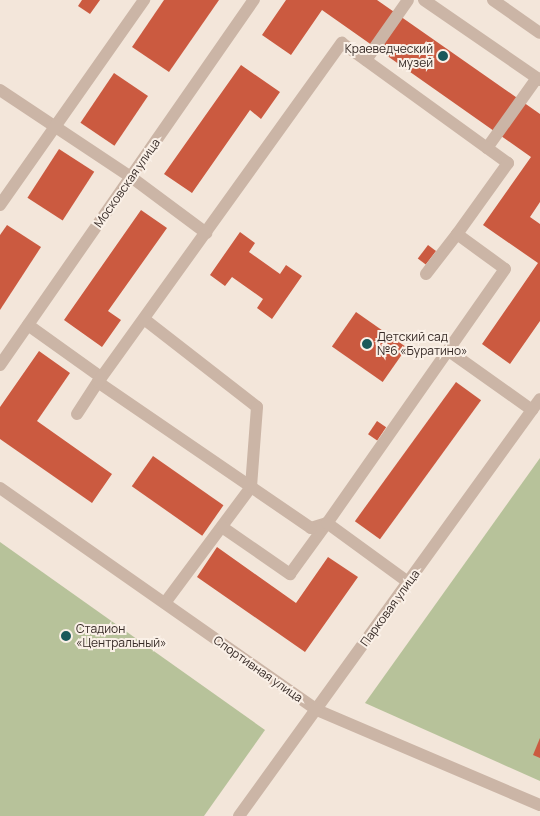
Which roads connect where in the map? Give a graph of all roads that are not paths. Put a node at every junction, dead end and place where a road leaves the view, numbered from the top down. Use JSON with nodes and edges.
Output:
{"nodes":[{"id":1,"x":144,"y":0,"type":"edge"},
{"id":2,"x":254,"y":0,"type":"edge"},
{"id":3,"x":408,"y":0,"type":"edge"},
{"id":4,"x":424,"y":0,"type":"edge"},
{"id":5,"x":493,"y":0,"type":"edge"},
{"id":6,"x":540,"y":33,"type":"edge"},
{"id":7,"x":366,"y":60,"type":"junction"},
{"id":8,"x":539,"y":79,"type":"edge"},
{"id":9,"x":0,"y":90,"type":"edge"},
{"id":10,"x":56,"y":127,"type":"junction"},
{"id":11,"x":487,"y":148,"type":"junction"},
{"id":12,"x":130,"y":177,"type":"junction"},
{"id":13,"x":0,"y":205,"type":"edge"},
{"id":14,"x":206,"y":233,"type":"junction"},
{"id":15,"x":457,"y":234,"type":"junction"},
{"id":16,"x":426,"y":274,"type":"dead end"},
{"id":17,"x":144,"y":319,"type":"junction"},
{"id":18,"x":28,"y":325,"type":"junction"},
{"id":19,"x":450,"y":351,"type":"junction"},
{"id":20,"x":0,"y":365,"type":"edge"},
{"id":21,"x":100,"y":380,"type":"junction"},
{"id":22,"x":540,"y":399,"type":"edge"},
{"id":23,"x":532,"y":410,"type":"junction"},
{"id":24,"x":77,"y":414,"type":"dead end"},
{"id":25,"x":0,"y":488,"type":"edge"},
{"id":26,"x":251,"y":488,"type":"junction"},
{"id":27,"x":327,"y":523,"type":"junction"},
{"id":28,"x":222,"y":527,"type":"junction"},
{"id":29,"x":408,"y":582,"type":"junction"},
{"id":30,"x":165,"y":603,"type":"junction"},
{"id":31,"x":317,"y":710,"type":"junction"},
{"id":32,"x":540,"y":805,"type":"edge"},
{"id":33,"x":239,"y":816,"type":"edge"}],
"edges":[{"from":1,"to":10,"type":"street"},
{"from":2,"to":12,"type":"street","name":"Московская улица"},
{"from":3,"to":7,"type":"street"},
{"from":4,"to":8,"type":"street"},
{"from":5,"to":6,"type":"street"},
{"from":7,"to":11,"type":"street"},
{"from":7,"to":14,"type":"street"},
{"from":8,"to":11,"type":"street"},
{"from":9,"to":10,"type":"street"},
{"from":10,"to":12,"type":"street"},
{"from":10,"to":13,"type":"street"},
{"from":11,"to":15,"type":"street"},
{"from":12,"to":14,"type":"street"},
{"from":12,"to":18,"type":"street","name":"Московская улица"},
{"from":14,"to":17,"type":"street"},
{"from":15,"to":16,"type":"street"},
{"from":15,"to":19,"type":"street"},
{"from":17,"to":21,"type":"street"},
{"from":17,"to":26,"type":"street"},
{"from":18,"to":20,"type":"street","name":"Московская улица"},
{"from":18,"to":21,"type":"street"},
{"from":19,"to":23,"type":"street"},
{"from":19,"to":27,"type":"street"},
{"from":21,"to":24,"type":"street"},
{"from":21,"to":26,"type":"street"},
{"from":22,"to":23,"type":"street","name":"Парковая улица"},
{"from":23,"to":29,"type":"street","name":"Парковая улица"},
{"from":25,"to":30,"type":"street","name":"Спортивная улица"},
{"from":26,"to":27,"type":"street"},
{"from":26,"to":28,"type":"street"},
{"from":27,"to":28,"type":"street"},
{"from":27,"to":29,"type":"street"},
{"from":28,"to":30,"type":"street"},
{"from":29,"to":31,"type":"street","name":"Парковая улица"},
{"from":30,"to":31,"type":"street","name":"Спортивная улица"},
{"from":31,"to":32,"type":"street","name":"Спортивная улица"},
{"from":31,"to":33,"type":"street","name":"Парковая улица"}]}
